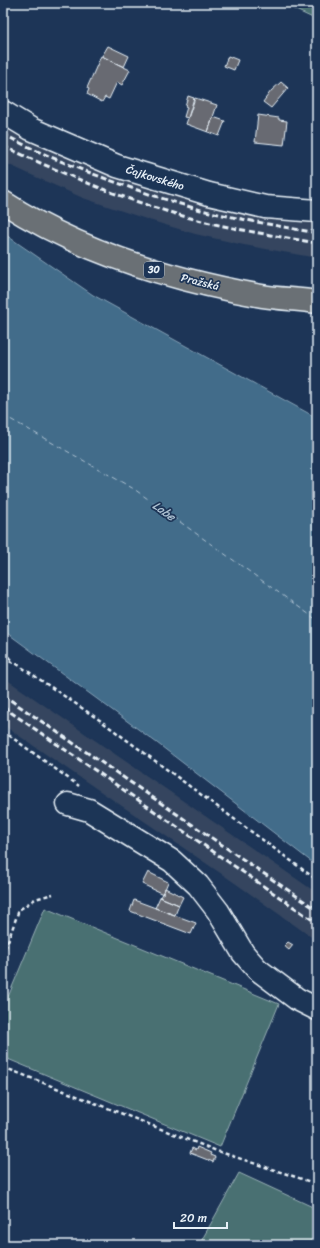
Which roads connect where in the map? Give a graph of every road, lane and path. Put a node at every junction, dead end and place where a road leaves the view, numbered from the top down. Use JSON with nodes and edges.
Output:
{"nodes":[{"id":1,"x":3,"y":112,"type":"edge"},
{"id":2,"x":3,"y":202,"type":"edge"},
{"id":3,"x":317,"y":212,"type":"edge"},
{"id":4,"x":317,"y":302,"type":"edge"},
{"id":5,"x":3,"y":653,"type":"edge"},
{"id":6,"x":3,"y":659,"type":"edge"},
{"id":7,"x":17,"y":664,"type":"junction"},
{"id":8,"x":68,"y":804,"type":"dead end"},
{"id":9,"x":317,"y":880,"type":"edge"},
{"id":10,"x":53,"y":894,"type":"dead end"},
{"id":11,"x":3,"y":955,"type":"edge"},
{"id":12,"x":317,"y":1009,"type":"edge"},
{"id":13,"x":3,"y":1068,"type":"edge"},
{"id":14,"x":317,"y":1184,"type":"edge"}],
"edges":[{"from":1,"to":3,"type":"street","name":"Čajkovského"},
{"from":2,"to":4,"type":"main road","name":"Pražská","number":"30"},
{"from":5,"to":7,"type":"path"},
{"from":6,"to":7,"type":"path"},
{"from":7,"to":9,"type":"path"},
{"from":8,"to":12,"type":"street"},
{"from":10,"to":11,"type":"path"},
{"from":13,"to":14,"type":"path"}]}
